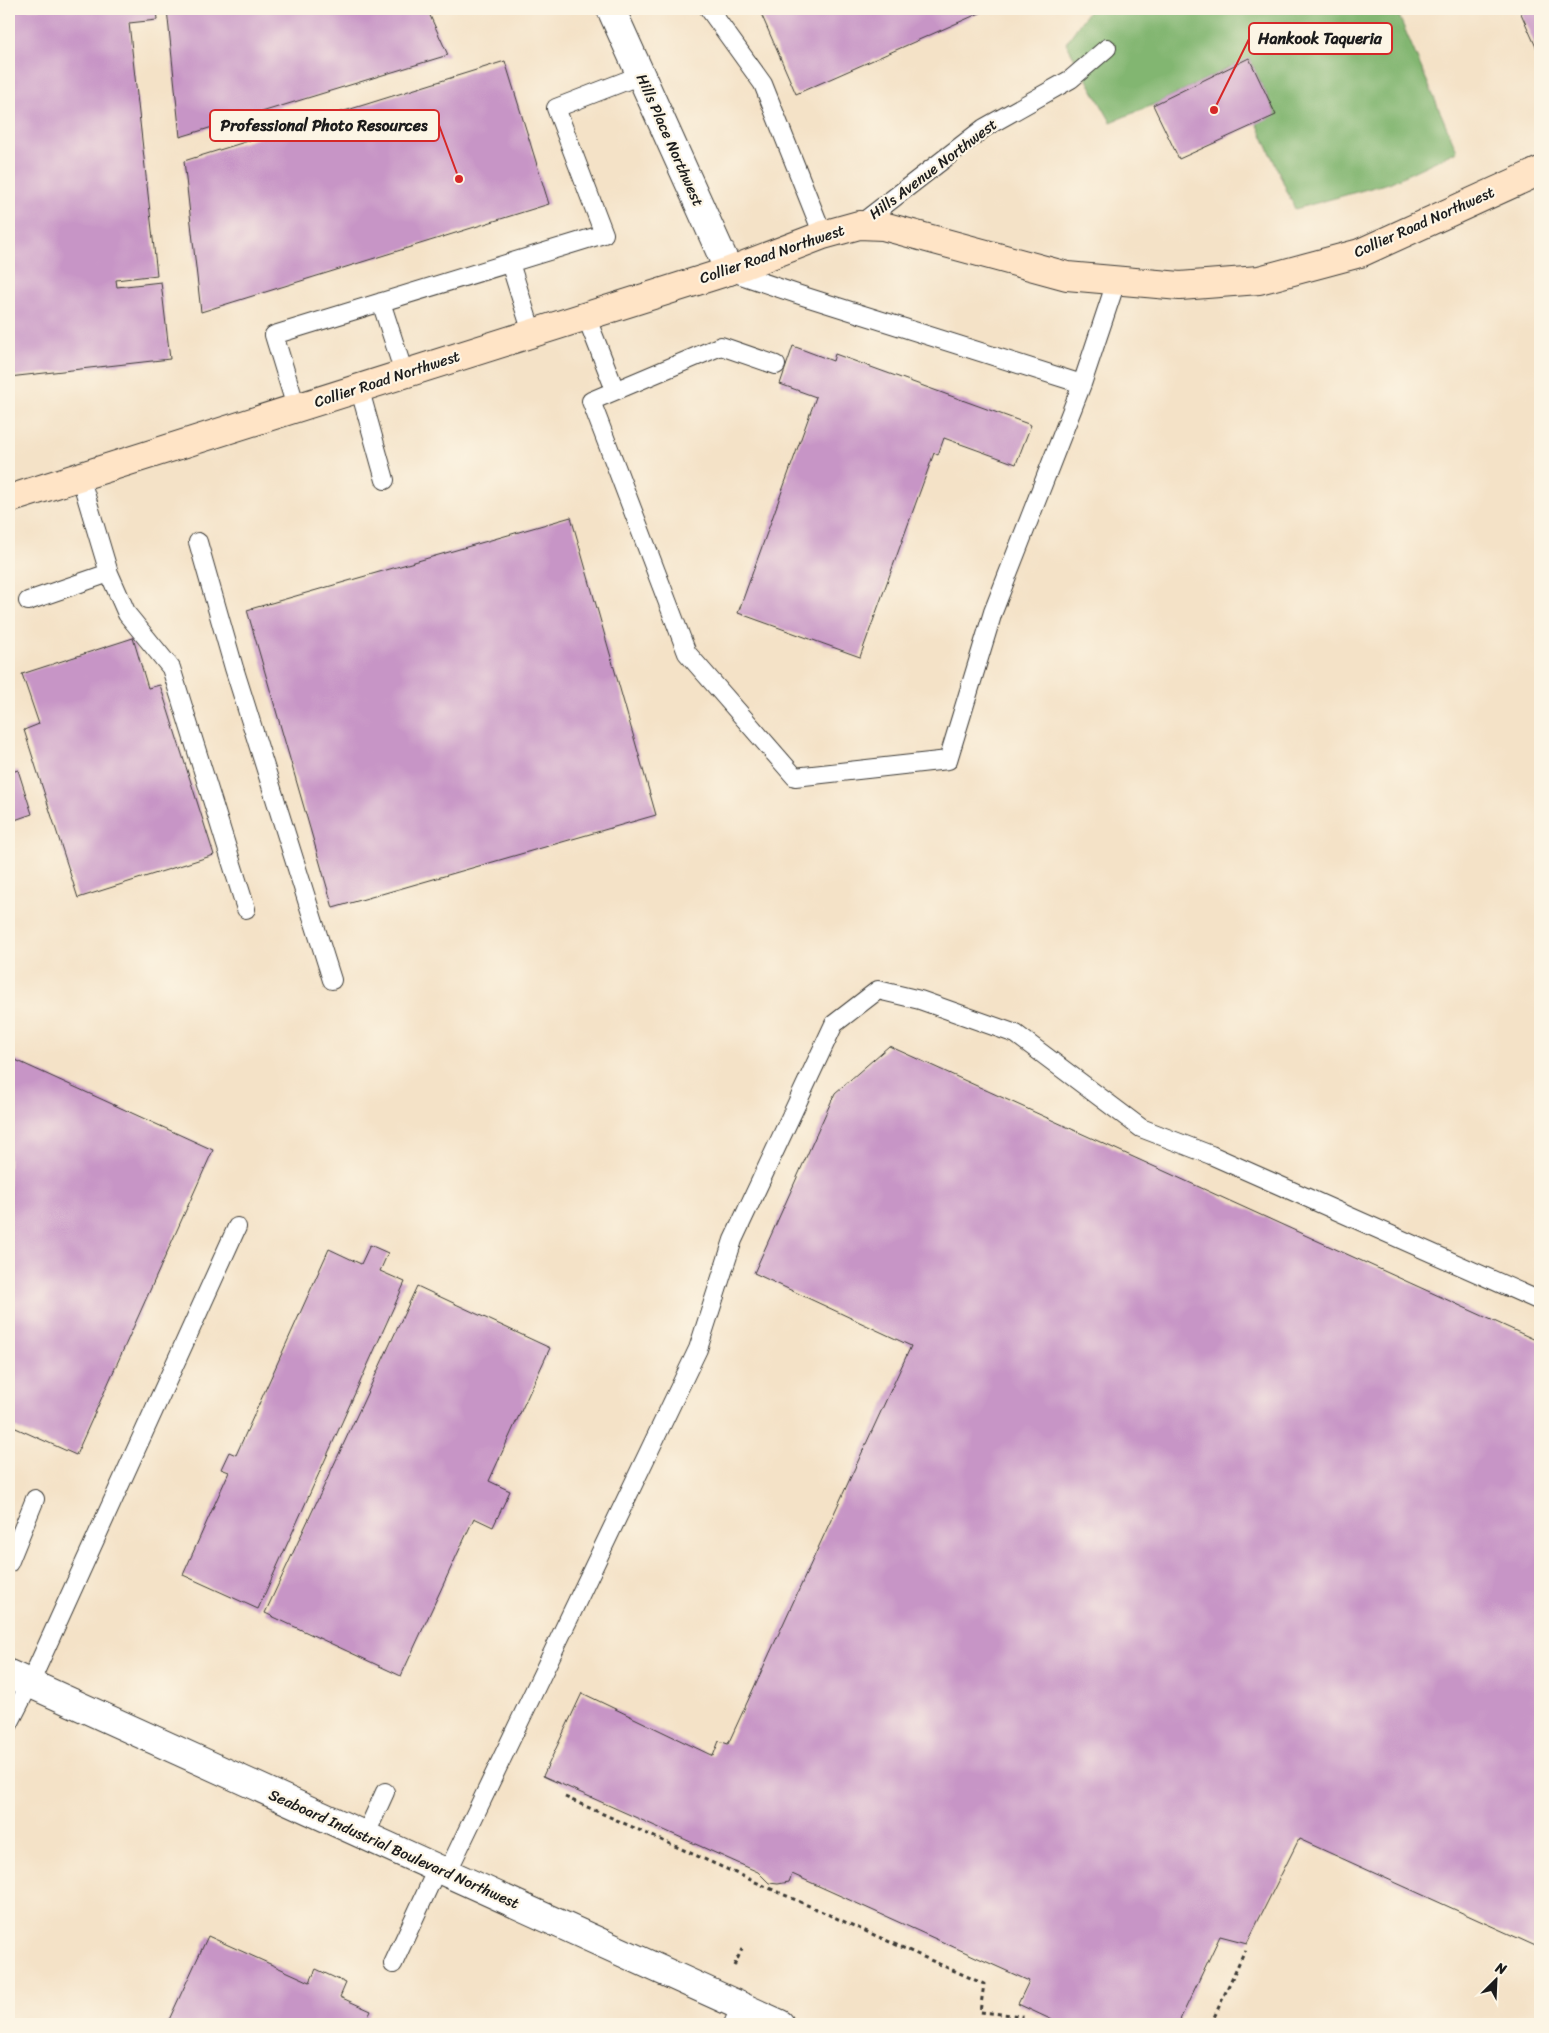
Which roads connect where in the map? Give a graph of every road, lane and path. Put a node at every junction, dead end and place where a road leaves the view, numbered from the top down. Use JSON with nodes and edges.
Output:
{"nodes":[{"id":1,"x":611,"y":9,"type":"edge"},
{"id":2,"x":709,"y":9,"type":"edge"},
{"id":3,"x":1107,"y":48,"type":"dead end"},
{"id":4,"x":641,"y":75,"type":"junction"},
{"id":5,"x":1540,"y":171,"type":"edge"},
{"id":6,"x":859,"y":225,"type":"junction"},
{"id":7,"x":823,"y":235,"type":"junction"},
{"id":8,"x":510,"y":263,"type":"junction"},
{"id":9,"x":729,"y":271,"type":"junction"},
{"id":10,"x":1116,"y":282,"type":"junction"},
{"id":11,"x":381,"y":302,"type":"junction"},
{"id":12,"x":586,"y":316,"type":"junction"},
{"id":13,"x":532,"y":333,"type":"junction"},
{"id":14,"x":776,"y":365,"type":"dead end"},
{"id":15,"x":404,"y":373,"type":"junction"},
{"id":16,"x":1082,"y":384,"type":"junction"},
{"id":17,"x":359,"y":388,"type":"junction"},
{"id":18,"x":615,"y":390,"type":"junction"},
{"id":19,"x":296,"y":407,"type":"junction"},
{"id":20,"x":80,"y":476,"type":"junction"},
{"id":21,"x":384,"y":480,"type":"dead end"},
{"id":22,"x":9,"y":499,"type":"edge"},
{"id":23,"x":198,"y":542,"type":"dead end"},
{"id":24,"x":109,"y":572,"type":"junction"},
{"id":25,"x":28,"y":601,"type":"dead end"},
{"id":26,"x":246,"y":909,"type":"dead end"},
{"id":27,"x":332,"y":980,"type":"dead end"},
{"id":28,"x":237,"y":1227,"type":"dead end"},
{"id":29,"x":1540,"y":1301,"type":"edge"},
{"id":30,"x":35,"y":1499,"type":"dead end"},
{"id":31,"x":9,"y":1563,"type":"edge"},
{"id":32,"x":19,"y":1678,"type":"edge"},
{"id":33,"x":9,"y":1724,"type":"edge"},
{"id":34,"x":385,"y":1792,"type":"dead end"},
{"id":35,"x":565,"y":1797,"type":"dead end"},
{"id":36,"x":365,"y":1836,"type":"junction"},
{"id":37,"x":442,"y":1871,"type":"junction"},
{"id":38,"x":742,"y":1949,"type":"dead end"},
{"id":39,"x":1245,"y":1950,"type":"dead end"},
{"id":40,"x":393,"y":1964,"type":"dead end"},
{"id":41,"x":734,"y":1966,"type":"dead end"},
{"id":42,"x":737,"y":2015,"type":"edge"},
{"id":43,"x":780,"y":2024,"type":"edge"},
{"id":44,"x":1022,"y":2024,"type":"edge"},
{"id":45,"x":1211,"y":2024,"type":"edge"}],
"edges":[{"from":1,"to":4,"type":"street","name":"Hills Place Northwest"},
{"from":2,"to":7,"type":"lane"},
{"from":3,"to":6,"type":"lane","name":"Hills Avenue Northwest"},
{"from":4,"to":8,"type":"lane"},
{"from":4,"to":9,"type":"street","name":"Hills Place Northwest"},
{"from":5,"to":10,"type":"street","name":"Collier Road Northwest"},
{"from":6,"to":7,"type":"street","name":"Collier Road Northwest"},
{"from":6,"to":10,"type":"street","name":"Collier Road Northwest"},
{"from":7,"to":9,"type":"street","name":"Collier Road Northwest"},
{"from":8,"to":11,"type":"lane"},
{"from":8,"to":13,"type":"lane"},
{"from":9,"to":12,"type":"street","name":"Collier Road Northwest"},
{"from":9,"to":16,"type":"lane"},
{"from":10,"to":16,"type":"lane"},
{"from":11,"to":15,"type":"lane"},
{"from":11,"to":19,"type":"lane"},
{"from":12,"to":13,"type":"street","name":"Collier Road Northwest"},
{"from":12,"to":18,"type":"lane"},
{"from":13,"to":15,"type":"street","name":"Collier Road Northwest"},
{"from":14,"to":18,"type":"lane"},
{"from":15,"to":17,"type":"street","name":"Collier Road Northwest"},
{"from":16,"to":18,"type":"lane"},
{"from":17,"to":19,"type":"street","name":"Collier Road Northwest"},
{"from":17,"to":21,"type":"lane"},
{"from":19,"to":20,"type":"street","name":"Collier Road Northwest"},
{"from":20,"to":22,"type":"street","name":"Collier Road Northwest"},
{"from":20,"to":24,"type":"lane"},
{"from":23,"to":27,"type":"lane"},
{"from":24,"to":25,"type":"lane"},
{"from":24,"to":26,"type":"lane"},
{"from":28,"to":32,"type":"lane"},
{"from":29,"to":37,"type":"lane"},
{"from":30,"to":31,"type":"lane"},
{"from":32,"to":33,"type":"lane"},
{"from":32,"to":36,"type":"street","name":"Seaboard Industrial Boulevard Northwest"},
{"from":34,"to":36,"type":"lane"},
{"from":35,"to":44,"type":"path"},
{"from":36,"to":37,"type":"street","name":"Seaboard Industrial Boulevard Northwest"},
{"from":37,"to":40,"type":"lane"},
{"from":37,"to":42,"type":"street","name":"Seaboard Industrial Boulevard Northwest"},
{"from":38,"to":41,"type":"path"},
{"from":39,"to":45,"type":"path"},
{"from":42,"to":43,"type":"street","name":"Seaboard Industrial Boulevard Northwest"}]}
